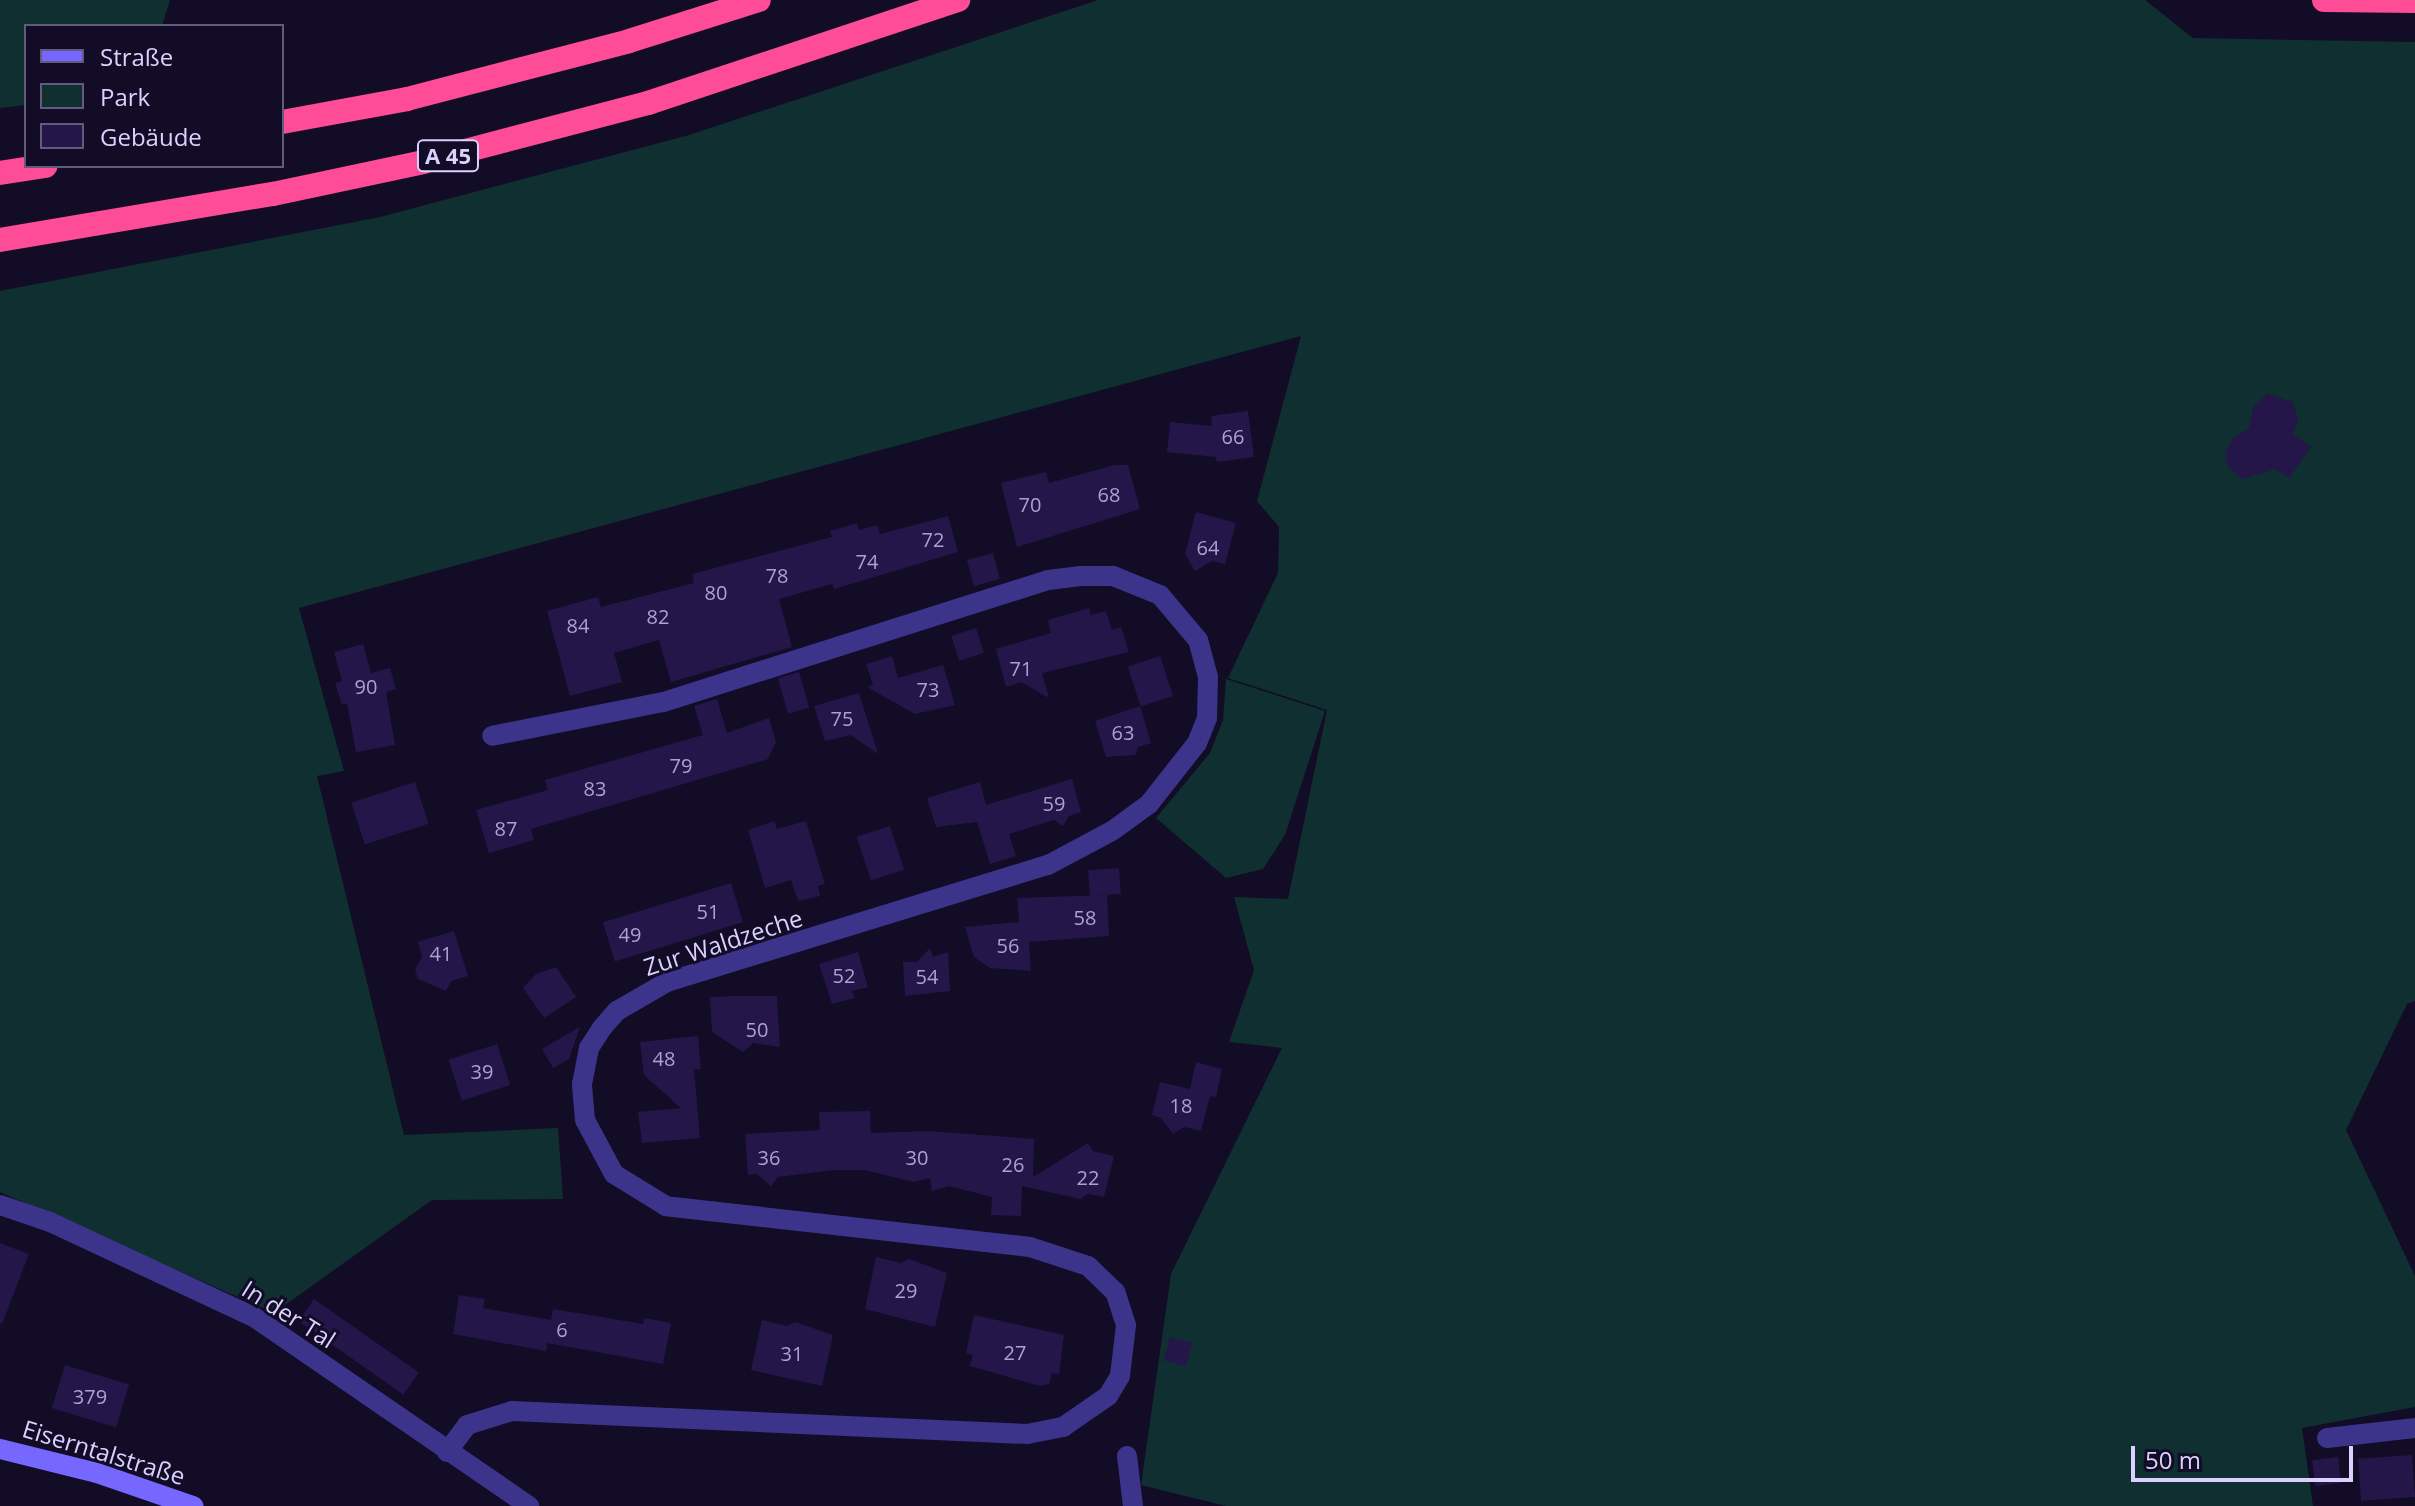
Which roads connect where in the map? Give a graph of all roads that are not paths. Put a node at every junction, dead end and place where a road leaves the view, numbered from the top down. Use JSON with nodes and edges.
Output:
{"nodes":[{"id":1,"x":759,"y":0,"type":"edge"},
{"id":2,"x":958,"y":0,"type":"edge"},
{"id":3,"x":2324,"y":0,"type":"edge"},
{"id":4,"x":2415,"y":1,"type":"edge"},
{"id":5,"x":284,"y":122,"type":"edge"},
{"id":6,"x":32,"y":168,"type":"edge"},
{"id":7,"x":0,"y":173,"type":"edge"},
{"id":8,"x":0,"y":240,"type":"edge"},
{"id":9,"x":492,"y":736,"type":"dead end"},
{"id":10,"x":0,"y":1205,"type":"edge"},
{"id":11,"x":2415,"y":1428,"type":"edge"},
{"id":12,"x":2327,"y":1438,"type":"dead end"},
{"id":13,"x":0,"y":1449,"type":"edge"},
{"id":14,"x":447,"y":1452,"type":"junction"},
{"id":15,"x":1127,"y":1456,"type":"dead end"},
{"id":16,"x":193,"y":1506,"type":"edge"},
{"id":17,"x":529,"y":1506,"type":"edge"},
{"id":18,"x":1133,"y":1506,"type":"edge"}],
"edges":[{"from":1,"to":5,"type":"highway"},
{"from":2,"to":8,"type":"highway","number":"A 45"},
{"from":3,"to":4,"type":"highway"},
{"from":6,"to":7,"type":"highway"},
{"from":9,"to":14,"type":"street","name":"Zur Waldzeche"},
{"from":10,"to":14,"type":"street","name":"In der Tal"},
{"from":11,"to":12,"type":"street"},
{"from":13,"to":16,"type":"main road","name":"Eiserntalstraße"},
{"from":14,"to":17,"type":"street","name":"In der Tal"},
{"from":15,"to":18,"type":"street"}]}
